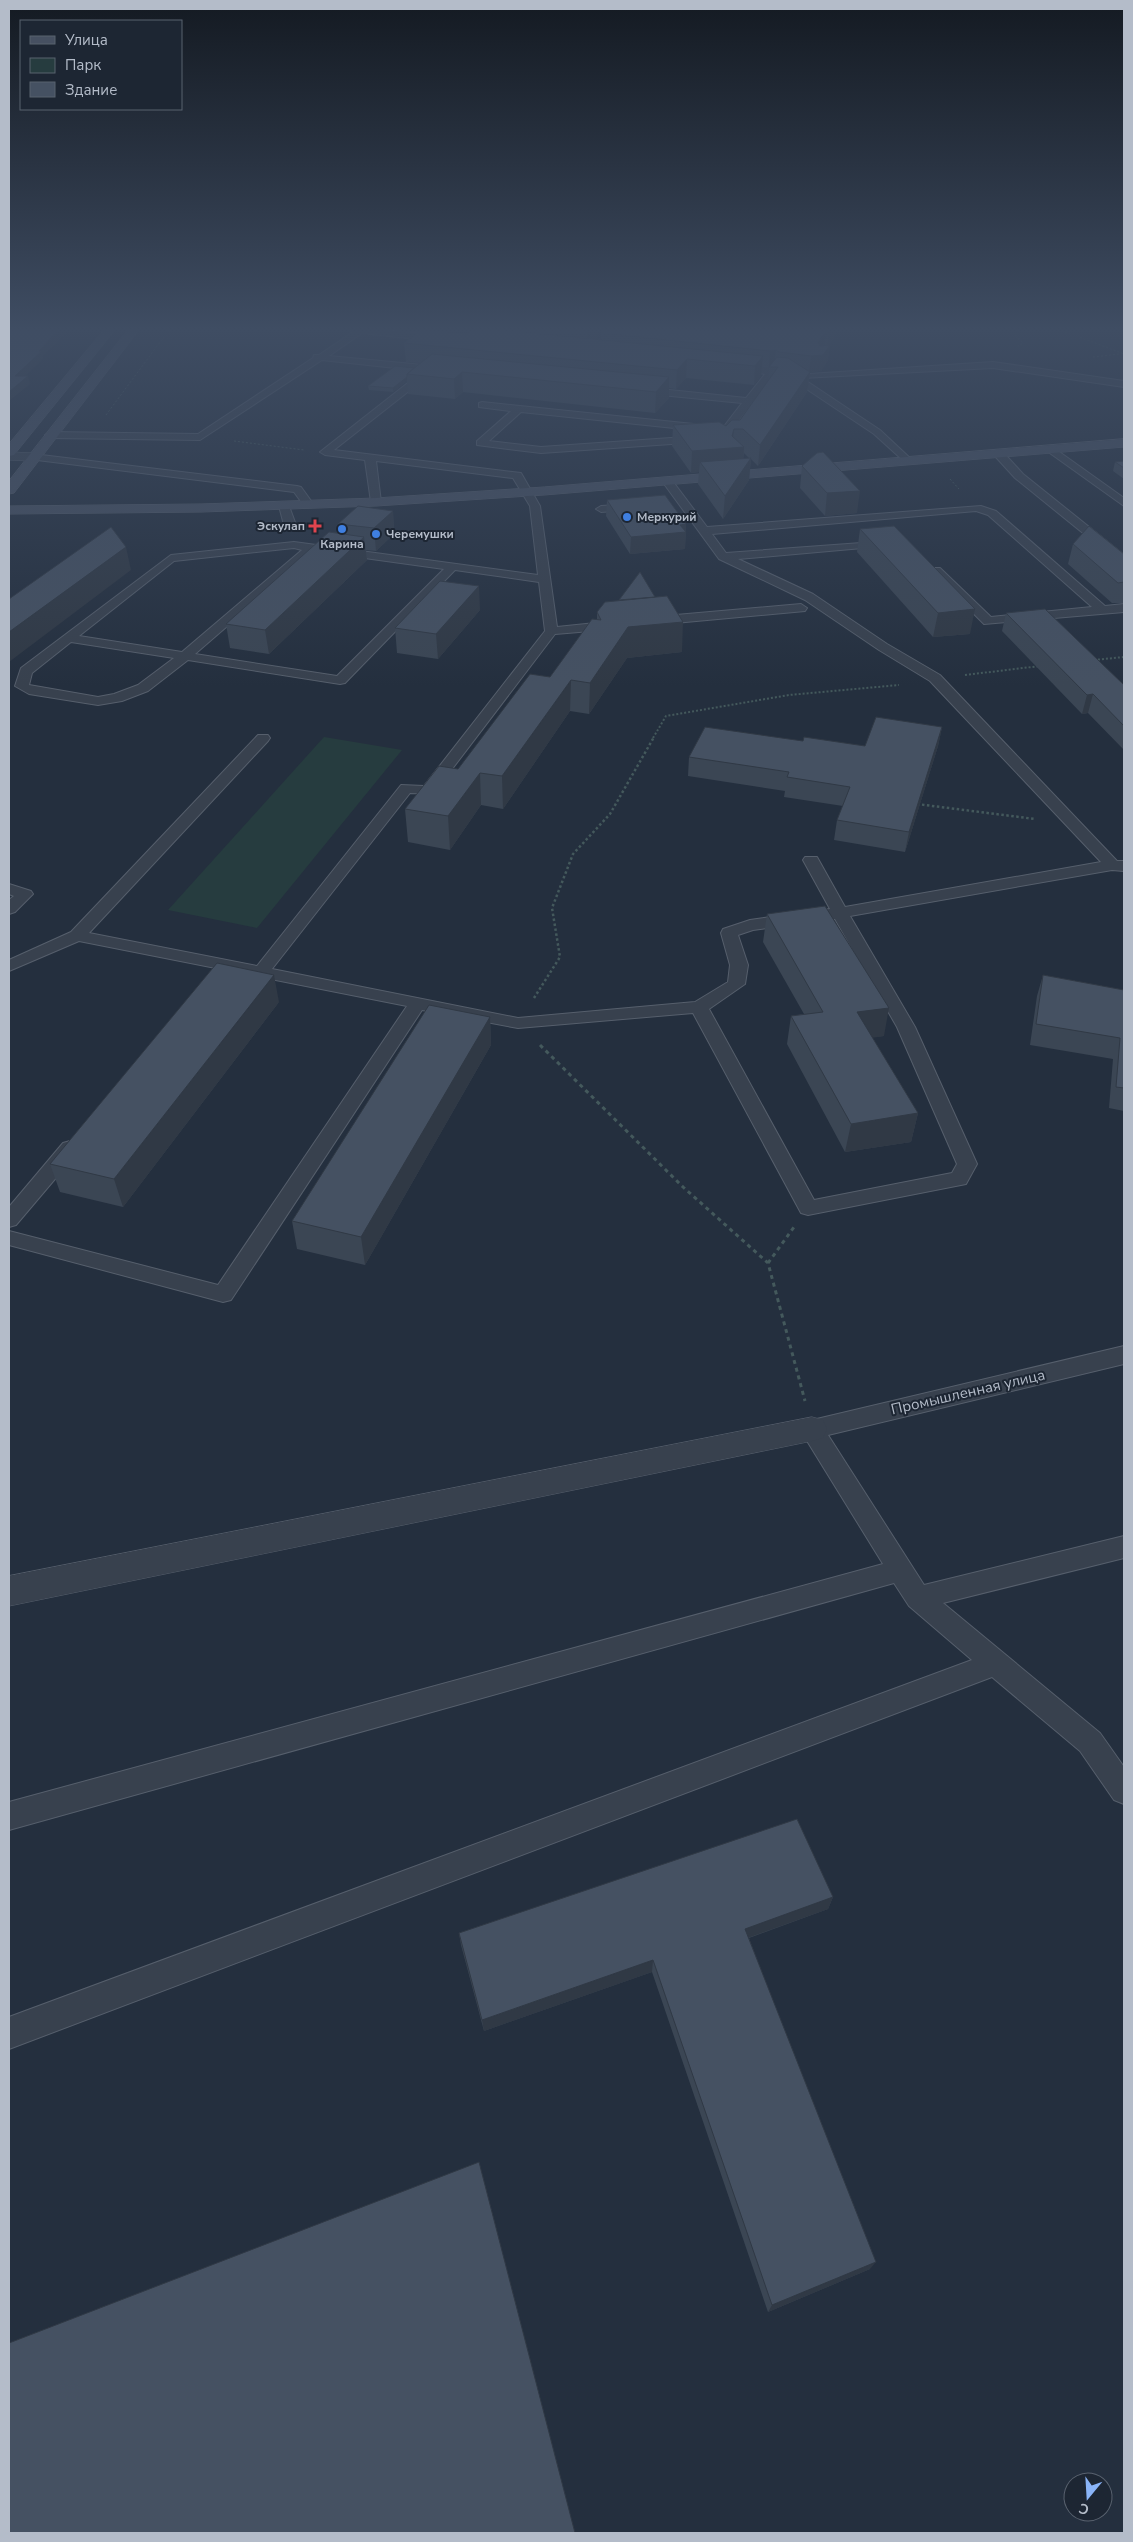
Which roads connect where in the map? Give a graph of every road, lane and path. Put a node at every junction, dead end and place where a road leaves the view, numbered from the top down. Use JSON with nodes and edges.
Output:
{"nodes":[{"id":1,"x":40,"y":449,"type":"edge"},
{"id":2,"x":297,"y":449,"type":"edge"},
{"id":3,"x":329,"y":449,"type":"edge"},
{"id":4,"x":518,"y":449,"type":"edge"},
{"id":5,"x":580,"y":449,"type":"edge"},
{"id":6,"x":894,"y":449,"type":"edge"},
{"id":7,"x":1051,"y":449,"type":"junction"},
{"id":8,"x":1056,"y":449,"type":"edge"},
{"id":9,"x":325,"y":452,"type":"junction"},
{"id":10,"x":998,"y":453,"type":"junction"},
{"id":11,"x":9,"y":456,"type":"edge"},
{"id":12,"x":33,"y":457,"type":"junction"},
{"id":13,"x":370,"y":457,"type":"junction"},
{"id":14,"x":743,"y":461,"type":"edge"},
{"id":15,"x":907,"y":461,"type":"junction"},
{"id":16,"x":526,"y":466,"type":"dead end"},
{"id":17,"x":756,"y":473,"type":"junction"},
{"id":18,"x":517,"y":474,"type":"junction"},
{"id":19,"x":667,"y":481,"type":"junction"},
{"id":20,"x":9,"y":490,"type":"edge"},
{"id":21,"x":527,"y":492,"type":"junction"},
{"id":22,"x":376,"y":502,"type":"junction"},
{"id":23,"x":1124,"y":503,"type":"edge"},
{"id":24,"x":309,"y":505,"type":"junction"},
{"id":25,"x":284,"y":506,"type":"junction"},
{"id":26,"x":647,"y":506,"type":"edge"},
{"id":27,"x":601,"y":509,"type":"dead end"},
{"id":28,"x":9,"y":510,"type":"edge"},
{"id":29,"x":290,"y":525,"type":"dead end"},
{"id":30,"x":704,"y":530,"type":"junction"},
{"id":31,"x":898,"y":542,"type":"edge"},
{"id":32,"x":311,"y":548,"type":"junction"},
{"id":33,"x":723,"y":557,"type":"junction"},
{"id":34,"x":1124,"y":561,"type":"edge"},
{"id":35,"x":927,"y":562,"type":"edge"},
{"id":36,"x":452,"y":567,"type":"junction"},
{"id":37,"x":545,"y":579,"type":"junction"},
{"id":38,"x":801,"y":608,"type":"dead end"},
{"id":39,"x":1124,"y":608,"type":"edge"},
{"id":40,"x":1102,"y":610,"type":"junction"},
{"id":41,"x":551,"y":631,"type":"junction"},
{"id":42,"x":69,"y":638,"type":"junction"},
{"id":43,"x":185,"y":656,"type":"junction"},
{"id":44,"x":1124,"y":657,"type":"edge"},
{"id":45,"x":1086,"y":661,"type":"edge"},
{"id":46,"x":1048,"y":666,"type":"edge"},
{"id":47,"x":934,"y":678,"type":"junction"},
{"id":48,"x":263,"y":738,"type":"dead end"},
{"id":49,"x":909,"y":802,"type":"edge"},
{"id":50,"x":1073,"y":824,"type":"junction"},
{"id":51,"x":811,"y":860,"type":"dead end"},
{"id":52,"x":1118,"y":865,"type":"edge"},
{"id":53,"x":9,"y":889,"type":"edge"},
{"id":54,"x":9,"y":909,"type":"edge"},
{"id":55,"x":840,"y":912,"type":"junction"},
{"id":56,"x":77,"y":936,"type":"junction"},
{"id":57,"x":225,"y":964,"type":"junction"},
{"id":58,"x":9,"y":966,"type":"edge"},
{"id":59,"x":262,"y":971,"type":"junction"},
{"id":60,"x":213,"y":979,"type":"edge"},
{"id":61,"x":418,"y":1003,"type":"junction"},
{"id":62,"x":699,"y":1007,"type":"junction"},
{"id":63,"x":518,"y":1023,"type":"junction"},
{"id":64,"x":79,"y":1137,"type":"edge"},
{"id":65,"x":808,"y":1208,"type":"junction"},
{"id":66,"x":9,"y":1220,"type":"edge"},
{"id":67,"x":9,"y":1238,"type":"edge"},
{"id":68,"x":768,"y":1263,"type":"junction"},
{"id":69,"x":1124,"y":1356,"type":"edge"},
{"id":70,"x":812,"y":1429,"type":"junction"},
{"id":71,"x":1124,"y":1547,"type":"edge"},
{"id":72,"x":900,"y":1570,"type":"junction"},
{"id":73,"x":9,"y":1591,"type":"edge"},
{"id":74,"x":918,"y":1598,"type":"junction"},
{"id":75,"x":996,"y":1663,"type":"junction"},
{"id":76,"x":1124,"y":1790,"type":"edge"},
{"id":77,"x":9,"y":1816,"type":"edge"},
{"id":78,"x":9,"y":2033,"type":"edge"}],
"edges":[{"from":1,"to":12,"type":"street"},
{"from":2,"to":9,"type":"path"},
{"from":3,"to":9,"type":"lane"},
{"from":4,"to":5,"type":"lane"},
{"from":6,"to":15,"type":"lane"},
{"from":7,"to":8,"type":"street"},
{"from":7,"to":10,"type":"street"},
{"from":7,"to":23,"type":"lane"},
{"from":9,"to":13,"type":"lane"},
{"from":10,"to":15,"type":"street"},
{"from":10,"to":34,"type":"lane"},
{"from":11,"to":12,"type":"street"},
{"from":12,"to":20,"type":"street"},
{"from":12,"to":24,"type":"lane"},
{"from":13,"to":18,"type":"lane"},
{"from":13,"to":22,"type":"lane"},
{"from":14,"to":17,"type":"lane"},
{"from":15,"to":17,"type":"street"},
{"from":16,"to":18,"type":"lane"},
{"from":17,"to":19,"type":"street"},
{"from":18,"to":21,"type":"lane"},
{"from":19,"to":21,"type":"street"},
{"from":19,"to":30,"type":"lane"},
{"from":21,"to":22,"type":"street"},
{"from":21,"to":37,"type":"lane"},
{"from":22,"to":24,"type":"street"},
{"from":24,"to":25,"type":"street"},
{"from":25,"to":28,"type":"street"},
{"from":25,"to":29,"type":"lane"},
{"from":26,"to":27,"type":"lane"},
{"from":30,"to":33,"type":"lane"},
{"from":30,"to":40,"type":"lane"},
{"from":31,"to":33,"type":"lane"},
{"from":32,"to":36,"type":"lane"},
{"from":32,"to":42,"type":"lane"},
{"from":32,"to":43,"type":"lane"},
{"from":33,"to":47,"type":"lane"},
{"from":35,"to":40,"type":"lane"},
{"from":36,"to":37,"type":"lane"},
{"from":36,"to":43,"type":"lane"},
{"from":37,"to":41,"type":"lane"},
{"from":38,"to":41,"type":"lane"},
{"from":39,"to":40,"type":"lane"},
{"from":41,"to":59,"type":"lane"},
{"from":42,"to":43,"type":"lane"},
{"from":42,"to":43,"type":"lane"},
{"from":44,"to":45,"type":"path"},
{"from":46,"to":47,"type":"path"},
{"from":47,"to":50,"type":"lane"},
{"from":47,"to":63,"type":"path"},
{"from":48,"to":56,"type":"lane"},
{"from":49,"to":50,"type":"path"},
{"from":50,"to":52,"type":"lane"},
{"from":51,"to":55,"type":"lane"},
{"from":52,"to":55,"type":"lane"},
{"from":53,"to":54,"type":"lane"},
{"from":55,"to":62,"type":"lane"},
{"from":55,"to":65,"type":"lane"},
{"from":56,"to":57,"type":"lane"},
{"from":56,"to":58,"type":"lane"},
{"from":57,"to":59,"type":"lane"},
{"from":57,"to":60,"type":"lane"},
{"from":59,"to":61,"type":"lane"},
{"from":61,"to":63,"type":"lane"},
{"from":61,"to":67,"type":"lane"},
{"from":62,"to":63,"type":"lane"},
{"from":62,"to":65,"type":"lane"},
{"from":63,"to":68,"type":"path"},
{"from":64,"to":66,"type":"lane"},
{"from":65,"to":68,"type":"path"},
{"from":68,"to":70,"type":"path"},
{"from":69,"to":70,"type":"lane","name":"Промышленная улица"},
{"from":70,"to":72,"type":"lane"},
{"from":70,"to":73,"type":"street"},
{"from":71,"to":74,"type":"lane"},
{"from":72,"to":74,"type":"lane"},
{"from":72,"to":77,"type":"lane"},
{"from":74,"to":75,"type":"lane"},
{"from":75,"to":76,"type":"lane"},
{"from":75,"to":78,"type":"lane"}]}
